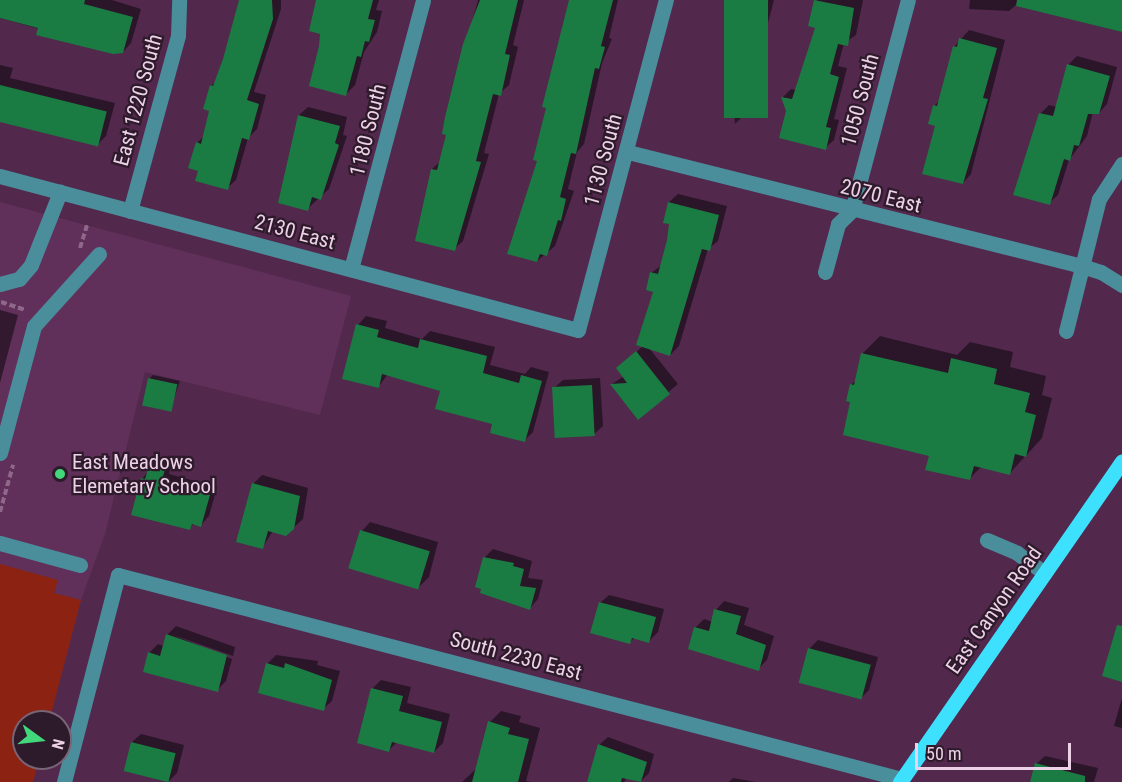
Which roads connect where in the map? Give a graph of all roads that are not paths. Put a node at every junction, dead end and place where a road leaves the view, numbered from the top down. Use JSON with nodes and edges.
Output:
{"nodes":[{"id":1,"x":179,"y":0,"type":"edge"},
{"id":2,"x":423,"y":0,"type":"edge"},
{"id":3,"x":666,"y":0,"type":"edge"},
{"id":4,"x":908,"y":0,"type":"edge"},
{"id":5,"x":628,"y":152,"type":"junction"},
{"id":6,"x":1122,"y":164,"type":"edge"},
{"id":7,"x":0,"y":177,"type":"edge"},
{"id":8,"x":60,"y":192,"type":"junction"},
{"id":9,"x":852,"y":210,"type":"junction"},
{"id":10,"x":130,"y":211,"type":"junction"},
{"id":11,"x":99,"y":254,"type":"dead end"},
{"id":12,"x":1082,"y":266,"type":"junction"},
{"id":13,"x":351,"y":269,"type":"junction"},
{"id":14,"x":825,"y":272,"type":"dead end"},
{"id":15,"x":0,"y":284,"type":"edge"},
{"id":16,"x":1122,"y":285,"type":"edge"},
{"id":17,"x":578,"y":330,"type":"joint"},
{"id":18,"x":1066,"y":331,"type":"dead end"},
{"id":19,"x":0,"y":453,"type":"edge"},
{"id":20,"x":1122,"y":461,"type":"edge"},
{"id":21,"x":987,"y":540,"type":"dead end"},
{"id":22,"x":0,"y":543,"type":"edge"},
{"id":23,"x":80,"y":565,"type":"dead end"},
{"id":24,"x":1045,"y":573,"type":"junction"},
{"id":25,"x":901,"y":780,"type":"edge"},
{"id":26,"x":64,"y":782,"type":"edge"}],
"edges":[{"from":1,"to":10,"type":"street","name":"East 1220 South"},
{"from":2,"to":13,"type":"street","name":"1180 South"},
{"from":3,"to":5,"type":"street","name":"1130 South"},
{"from":4,"to":9,"type":"street","name":"1050 South"},
{"from":5,"to":9,"type":"street","name":"2070 East"},
{"from":5,"to":17,"type":"street","name":"1130 South"},
{"from":6,"to":12,"type":"street"},
{"from":7,"to":8,"type":"street","name":"2130 East"},
{"from":8,"to":10,"type":"street","name":"2130 East"},
{"from":8,"to":15,"type":"street"},
{"from":9,"to":12,"type":"street","name":"2070 East"},
{"from":9,"to":14,"type":"street"},
{"from":10,"to":13,"type":"street","name":"2130 East"},
{"from":11,"to":19,"type":"street"},
{"from":12,"to":16,"type":"street","name":"2070 East"},
{"from":12,"to":18,"type":"street"},
{"from":13,"to":17,"type":"street","name":"2130 East"},
{"from":20,"to":24,"type":"main road","name":"East Canyon Road"},
{"from":21,"to":24,"type":"street"},
{"from":22,"to":23,"type":"street"},
{"from":24,"to":25,"type":"main road","name":"East Canyon Road"},
{"from":25,"to":26,"type":"street","name":"South 2230 East"}]}
